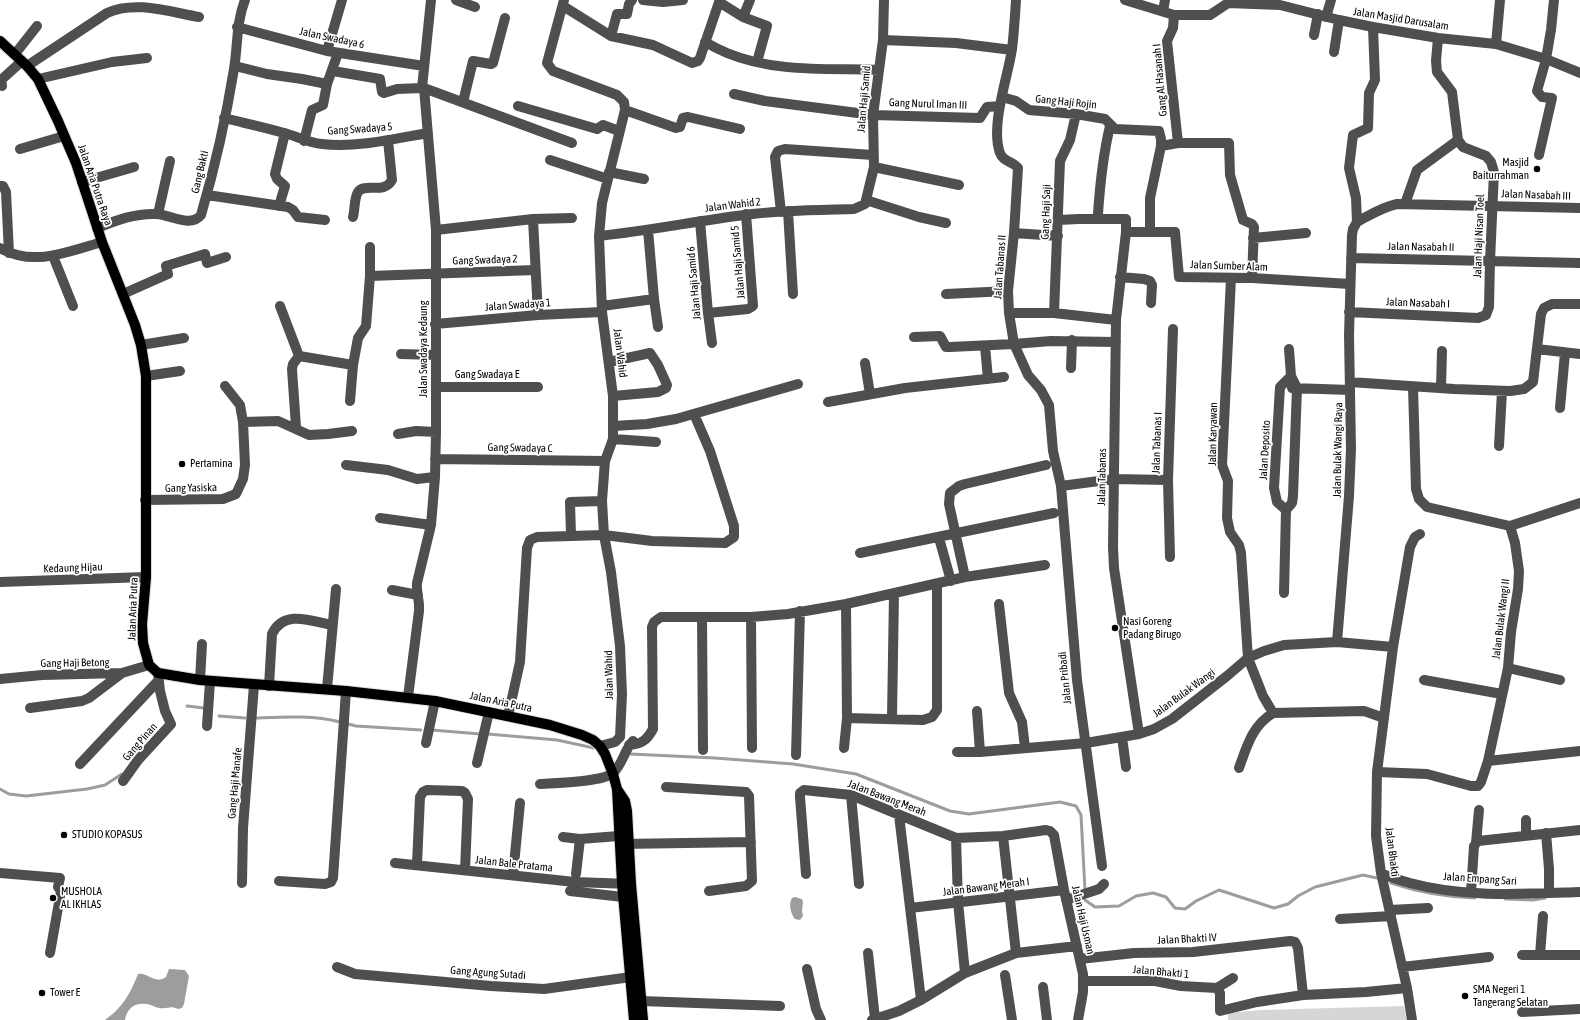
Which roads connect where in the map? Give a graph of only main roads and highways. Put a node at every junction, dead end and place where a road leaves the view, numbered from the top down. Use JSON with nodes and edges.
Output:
{"nodes":[{"id":1,"x":0,"y":41,"type":"edge"},
{"id":2,"x":142,"y":349,"type":"joint"},
{"id":3,"x":627,"y":884,"type":"junction"},
{"id":4,"x":634,"y":977,"type":"junction"},
{"id":5,"x":634,"y":1020,"type":"edge"},
{"id":6,"x":643,"y":1020,"type":"edge"}],
"edges":[{"from":1,"to":2,"type":"main road","name":"Jalan Aria Putra Raya"},
{"from":2,"to":3,"type":"main road","name":"Jalan Aria Putra"},
{"from":3,"to":4,"type":"main road"},
{"from":3,"to":4,"type":"main road"},
{"from":4,"to":5,"type":"main road"},
{"from":4,"to":6,"type":"main road"}]}
